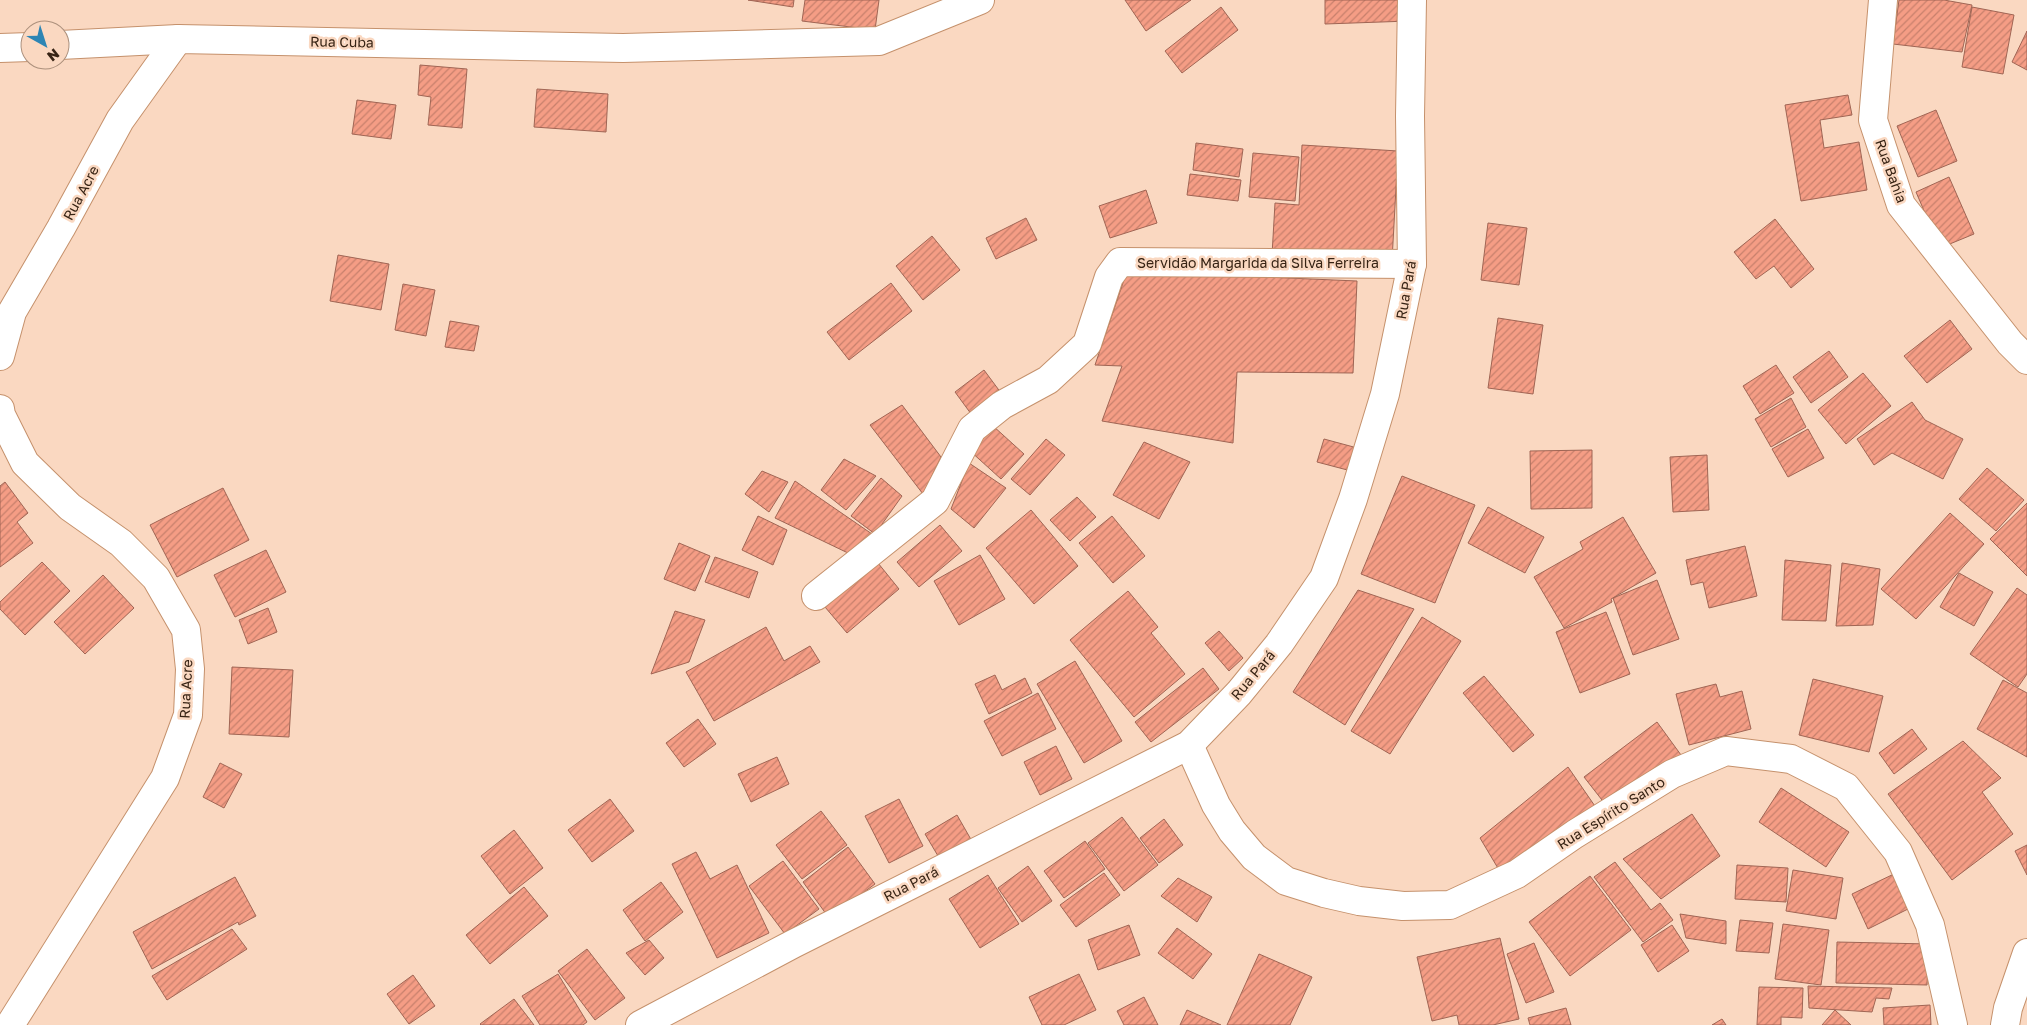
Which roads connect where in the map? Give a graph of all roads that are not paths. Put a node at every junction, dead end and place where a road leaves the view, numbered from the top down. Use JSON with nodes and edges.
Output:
{"nodes":[{"id":1,"x":980,"y":0,"type":"edge"},
{"id":2,"x":1412,"y":0,"type":"edge"},
{"id":3,"x":1883,"y":0,"type":"edge"},
{"id":4,"x":178,"y":39,"type":"junction"},
{"id":5,"x":70,"y":44,"type":"edge"},
{"id":6,"x":20,"y":47,"type":"edge"},
{"id":7,"x":0,"y":48,"type":"edge"},
{"id":8,"x":1412,"y":264,"type":"junction"},
{"id":9,"x":0,"y":356,"type":"edge"},
{"id":10,"x":2027,"y":360,"type":"edge"},
{"id":11,"x":0,"y":409,"type":"edge"},
{"id":12,"x":816,"y":596,"type":"dead end"},
{"id":13,"x":1189,"y":745,"type":"junction"},
{"id":14,"x":2027,"y":953,"type":"edge"},
{"id":15,"x":10,"y":1025,"type":"edge"},
{"id":16,"x":640,"y":1025,"type":"edge"},
{"id":17,"x":1953,"y":1025,"type":"edge"},
{"id":18,"x":2005,"y":1025,"type":"edge"}],
"edges":[{"from":1,"to":4,"type":"street","name":"Rua Cuba"},
{"from":2,"to":8,"type":"street","name":"Rua Pará"},
{"from":3,"to":10,"type":"street","name":"Rua Bahia"},
{"from":4,"to":5,"type":"street","name":"Rua Cuba"},
{"from":4,"to":9,"type":"street","name":"Rua Acre"},
{"from":6,"to":7,"type":"street"},
{"from":8,"to":12,"type":"street","name":"Servidão Margarida da Silva Ferreira"},
{"from":8,"to":13,"type":"street","name":"Rua Pará"},
{"from":11,"to":15,"type":"street","name":"Rua Acre"},
{"from":13,"to":16,"type":"street","name":"Rua Pará"},
{"from":13,"to":17,"type":"street","name":"Rua Espírito Santo"},
{"from":14,"to":18,"type":"street"}]}
